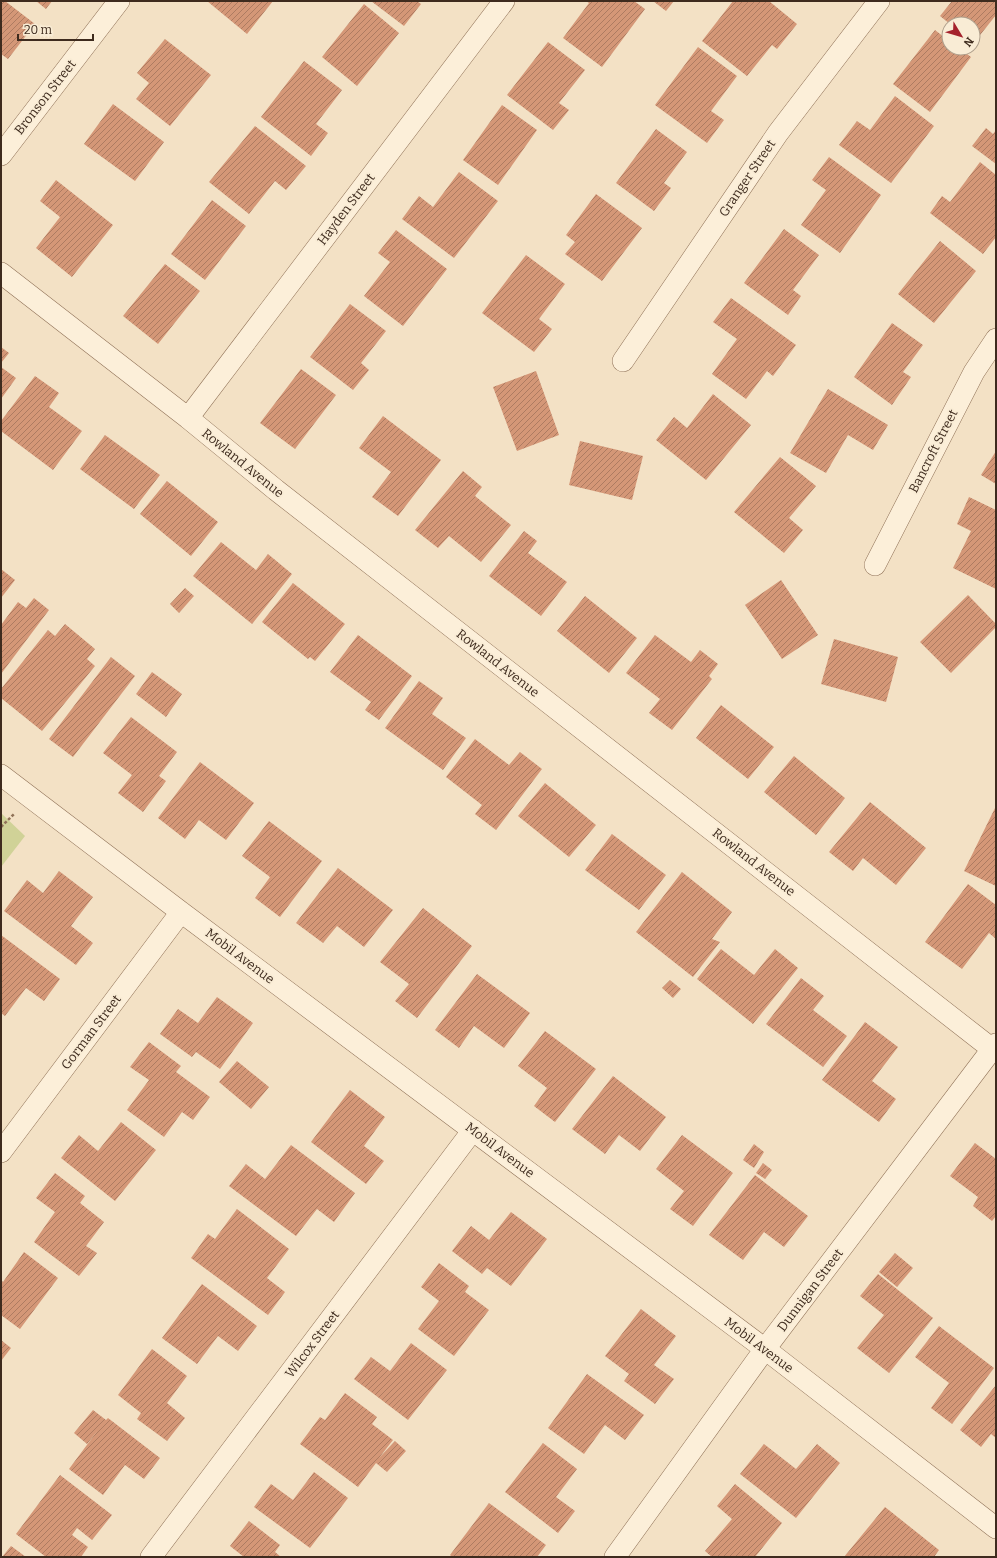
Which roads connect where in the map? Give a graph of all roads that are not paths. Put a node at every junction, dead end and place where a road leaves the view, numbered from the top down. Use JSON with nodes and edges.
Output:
{"nodes":[{"id":1,"x":119,"y":1,"type":"edge"},
{"id":2,"x":504,"y":1,"type":"edge"},
{"id":3,"x":878,"y":1,"type":"edge"},
{"id":4,"x":1,"y":155,"type":"edge"},
{"id":5,"x":1,"y":273,"type":"edge"},
{"id":6,"x":996,"y":339,"type":"edge"},
{"id":7,"x":623,"y":361,"type":"dead end"},
{"id":8,"x":188,"y":418,"type":"junction"},
{"id":9,"x":875,"y":565,"type":"dead end"},
{"id":10,"x":1,"y":775,"type":"edge"},
{"id":11,"x":181,"y":912,"type":"junction"},
{"id":12,"x":995,"y":1048,"type":"edge"},
{"id":13,"x":473,"y":1130,"type":"junction"},
{"id":14,"x":1,"y":1152,"type":"edge"},
{"id":15,"x":765,"y":1349,"type":"junction"},
{"id":16,"x":996,"y":1528,"type":"edge"},
{"id":17,"x":151,"y":1557,"type":"edge"},
{"id":18,"x":615,"y":1557,"type":"edge"}],
"edges":[{"from":1,"to":4,"type":"street","name":"Bronson Street"},
{"from":2,"to":8,"type":"street","name":"Hayden Street"},
{"from":3,"to":7,"type":"street","name":"Granger Street"},
{"from":5,"to":8,"type":"street","name":"Rowland Avenue"},
{"from":6,"to":9,"type":"street","name":"Bancroft Street"},
{"from":8,"to":12,"type":"street","name":"Rowland Avenue"},
{"from":10,"to":11,"type":"street","name":"Mobil Avenue"},
{"from":11,"to":13,"type":"street","name":"Mobil Avenue"},
{"from":11,"to":14,"type":"street","name":"Gorman Street"},
{"from":12,"to":15,"type":"street","name":"Dunnigan Street"},
{"from":13,"to":15,"type":"street","name":"Mobil Avenue"},
{"from":13,"to":17,"type":"street","name":"Wilcox Street"},
{"from":15,"to":16,"type":"street","name":"Mobil Avenue"},
{"from":15,"to":18,"type":"street","name":"Dunnigan Street"}]}
